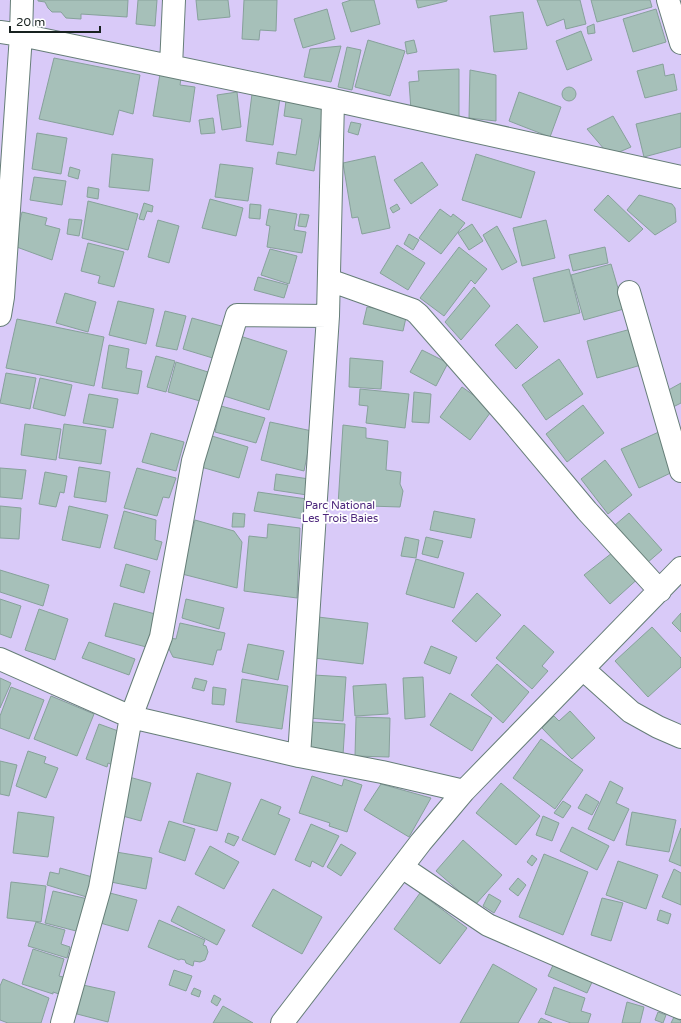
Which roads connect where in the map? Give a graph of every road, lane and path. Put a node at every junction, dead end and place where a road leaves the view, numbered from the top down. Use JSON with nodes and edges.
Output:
{"nodes":[{"id":1,"x":22,"y":0,"type":"edge"},
{"id":2,"x":174,"y":0,"type":"edge"},
{"id":3,"x":668,"y":0,"type":"edge"},
{"id":4,"x":10,"y":33,"type":"edge"},
{"id":5,"x":681,"y":44,"type":"edge"},
{"id":6,"x":170,"y":66,"type":"junction"},
{"id":7,"x":333,"y":100,"type":"junction"},
{"id":8,"x":681,"y":177,"type":"edge"},
{"id":9,"x":329,"y":280,"type":"junction"},
{"id":10,"x":629,"y":292,"type":"dead end"},
{"id":11,"x":0,"y":315,"type":"edge"},
{"id":12,"x":328,"y":316,"type":"junction"},
{"id":13,"x":681,"y":471,"type":"edge"},
{"id":14,"x":681,"y":568,"type":"edge"},
{"id":15,"x":660,"y":591,"type":"junction"},
{"id":16,"x":0,"y":659,"type":"edge"},
{"id":17,"x":583,"y":669,"type":"junction"},
{"id":18,"x":131,"y":717,"type":"junction"},
{"id":19,"x":681,"y":737,"type":"edge"},
{"id":20,"x":299,"y":756,"type":"junction"},
{"id":21,"x":464,"y":792,"type":"junction"},
{"id":22,"x":402,"y":867,"type":"junction"},
{"id":23,"x":681,"y":1008,"type":"edge"},
{"id":24,"x":62,"y":1023,"type":"edge"},
{"id":25,"x":282,"y":1023,"type":"edge"}],
"edges":[{"from":1,"to":4,"type":"street"},
{"from":2,"to":6,"type":"street"},
{"from":3,"to":5,"type":"street"},
{"from":4,"to":6,"type":"street"},
{"from":4,"to":11,"type":"street"},
{"from":6,"to":7,"type":"street"},
{"from":7,"to":8,"type":"street"},
{"from":7,"to":9,"type":"street"},
{"from":9,"to":12,"type":"street"},
{"from":9,"to":15,"type":"street"},
{"from":10,"to":13,"type":"street"},
{"from":12,"to":18,"type":"street"},
{"from":12,"to":20,"type":"street"},
{"from":14,"to":15,"type":"street"},
{"from":15,"to":17,"type":"street"},
{"from":16,"to":18,"type":"street"},
{"from":17,"to":19,"type":"street"},
{"from":17,"to":21,"type":"street"},
{"from":18,"to":20,"type":"street"},
{"from":18,"to":24,"type":"street"},
{"from":20,"to":21,"type":"street"},
{"from":21,"to":22,"type":"street"},
{"from":22,"to":23,"type":"street"},
{"from":22,"to":25,"type":"street"}]}
